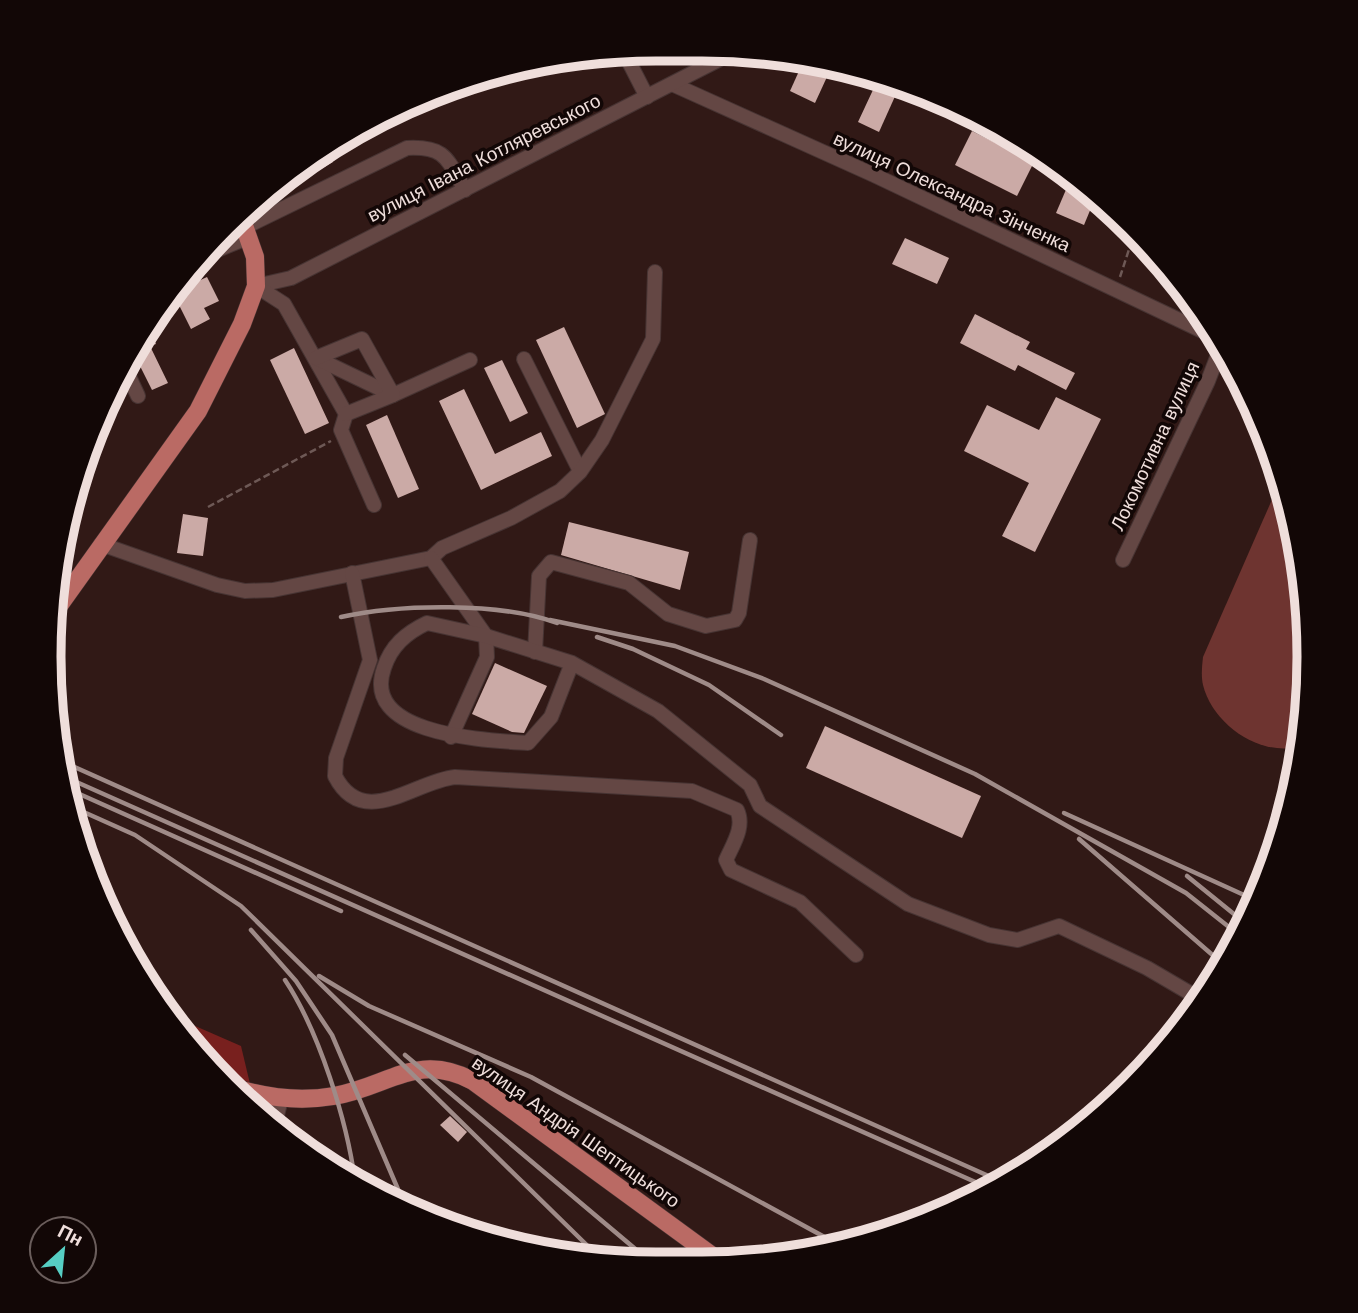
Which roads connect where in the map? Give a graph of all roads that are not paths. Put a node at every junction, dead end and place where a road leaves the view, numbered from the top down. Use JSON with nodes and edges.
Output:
{"nodes":[{"id":1,"x":629,"y":62,"type":"edge"},
{"id":2,"x":715,"y":62,"type":"edge"},
{"id":3,"x":672,"y":84,"type":"junction"},
{"id":4,"x":647,"y":97,"type":"junction"},
{"id":5,"x":465,"y":190,"type":"junction"},
{"id":6,"x":245,"y":227,"type":"edge"},
{"id":7,"x":655,"y":272,"type":"dead end"},
{"id":8,"x":256,"y":286,"type":"junction"},
{"id":9,"x":1198,"y":329,"type":"edge"},
{"id":10,"x":316,"y":358,"type":"junction"},
{"id":11,"x":1217,"y":358,"type":"edge"},
{"id":12,"x":524,"y":359,"type":"dead end"},
{"id":13,"x":470,"y":360,"type":"dead end"},
{"id":14,"x":130,"y":379,"type":"edge"},
{"id":15,"x":393,"y":395,"type":"junction"},
{"id":16,"x":138,"y":396,"type":"dead end"},
{"id":17,"x":346,"y":414,"type":"junction"},
{"id":18,"x":580,"y":471,"type":"junction"},
{"id":19,"x":374,"y":505,"type":"dead end"},
{"id":20,"x":750,"y":540,"type":"dead end"},
{"id":21,"x":101,"y":544,"type":"junction"},
{"id":22,"x":431,"y":558,"type":"junction"},
{"id":23,"x":1123,"y":560,"type":"dead end"},
{"id":24,"x":359,"y":571,"type":"junction"},
{"id":25,"x":65,"y":597,"type":"edge"},
{"id":26,"x":486,"y":636,"type":"junction"},
{"id":27,"x":535,"y":652,"type":"junction"},
{"id":28,"x":572,"y":663,"type":"junction"},
{"id":29,"x":451,"y":737,"type":"junction"},
{"id":30,"x":856,"y":955,"type":"dead end"},
{"id":31,"x":1191,"y":994,"type":"edge"},
{"id":32,"x":251,"y":1092,"type":"edge"},
{"id":33,"x":281,"y":1099,"type":"junction"},
{"id":34,"x":277,"y":1115,"type":"edge"},
{"id":35,"x":706,"y":1252,"type":"edge"}],
"edges":[{"from":1,"to":4,"type":"street"},
{"from":2,"to":3,"type":"street","name":"вулиця Івана Котляревського"},
{"from":3,"to":4,"type":"street","name":"вулиця Івана Котляревського"},
{"from":3,"to":9,"type":"street","name":"вулиця Олександра Зінченка"},
{"from":4,"to":5,"type":"street","name":"вулиця Івана Котляревського"},
{"from":5,"to":6,"type":"street"},
{"from":5,"to":8,"type":"street","name":"вулиця Івана Котляревського"},
{"from":6,"to":8,"type":"main road"},
{"from":7,"to":18,"type":"street"},
{"from":8,"to":10,"type":"street"},
{"from":8,"to":21,"type":"main road"},
{"from":10,"to":15,"type":"street"},
{"from":10,"to":15,"type":"street"},
{"from":10,"to":17,"type":"street"},
{"from":11,"to":23,"type":"street","name":"Локомотивна вулиця"},
{"from":12,"to":18,"type":"street"},
{"from":13,"to":15,"type":"street"},
{"from":14,"to":16,"type":"street"},
{"from":15,"to":17,"type":"street"},
{"from":17,"to":19,"type":"street"},
{"from":18,"to":22,"type":"street"},
{"from":20,"to":27,"type":"street"},
{"from":21,"to":24,"type":"street"},
{"from":21,"to":25,"type":"main road"},
{"from":22,"to":24,"type":"street"},
{"from":22,"to":26,"type":"street"},
{"from":24,"to":30,"type":"street"},
{"from":26,"to":27,"type":"street"},
{"from":26,"to":29,"type":"street"},
{"from":26,"to":29,"type":"street"},
{"from":27,"to":28,"type":"street"},
{"from":28,"to":29,"type":"street"},
{"from":28,"to":31,"type":"street"},
{"from":32,"to":33,"type":"main road","name":"вулиця Андрія Шептицького"},
{"from":33,"to":34,"type":"street"},
{"from":33,"to":35,"type":"main road","name":"вулиця Андрія Шептицького"}]}
